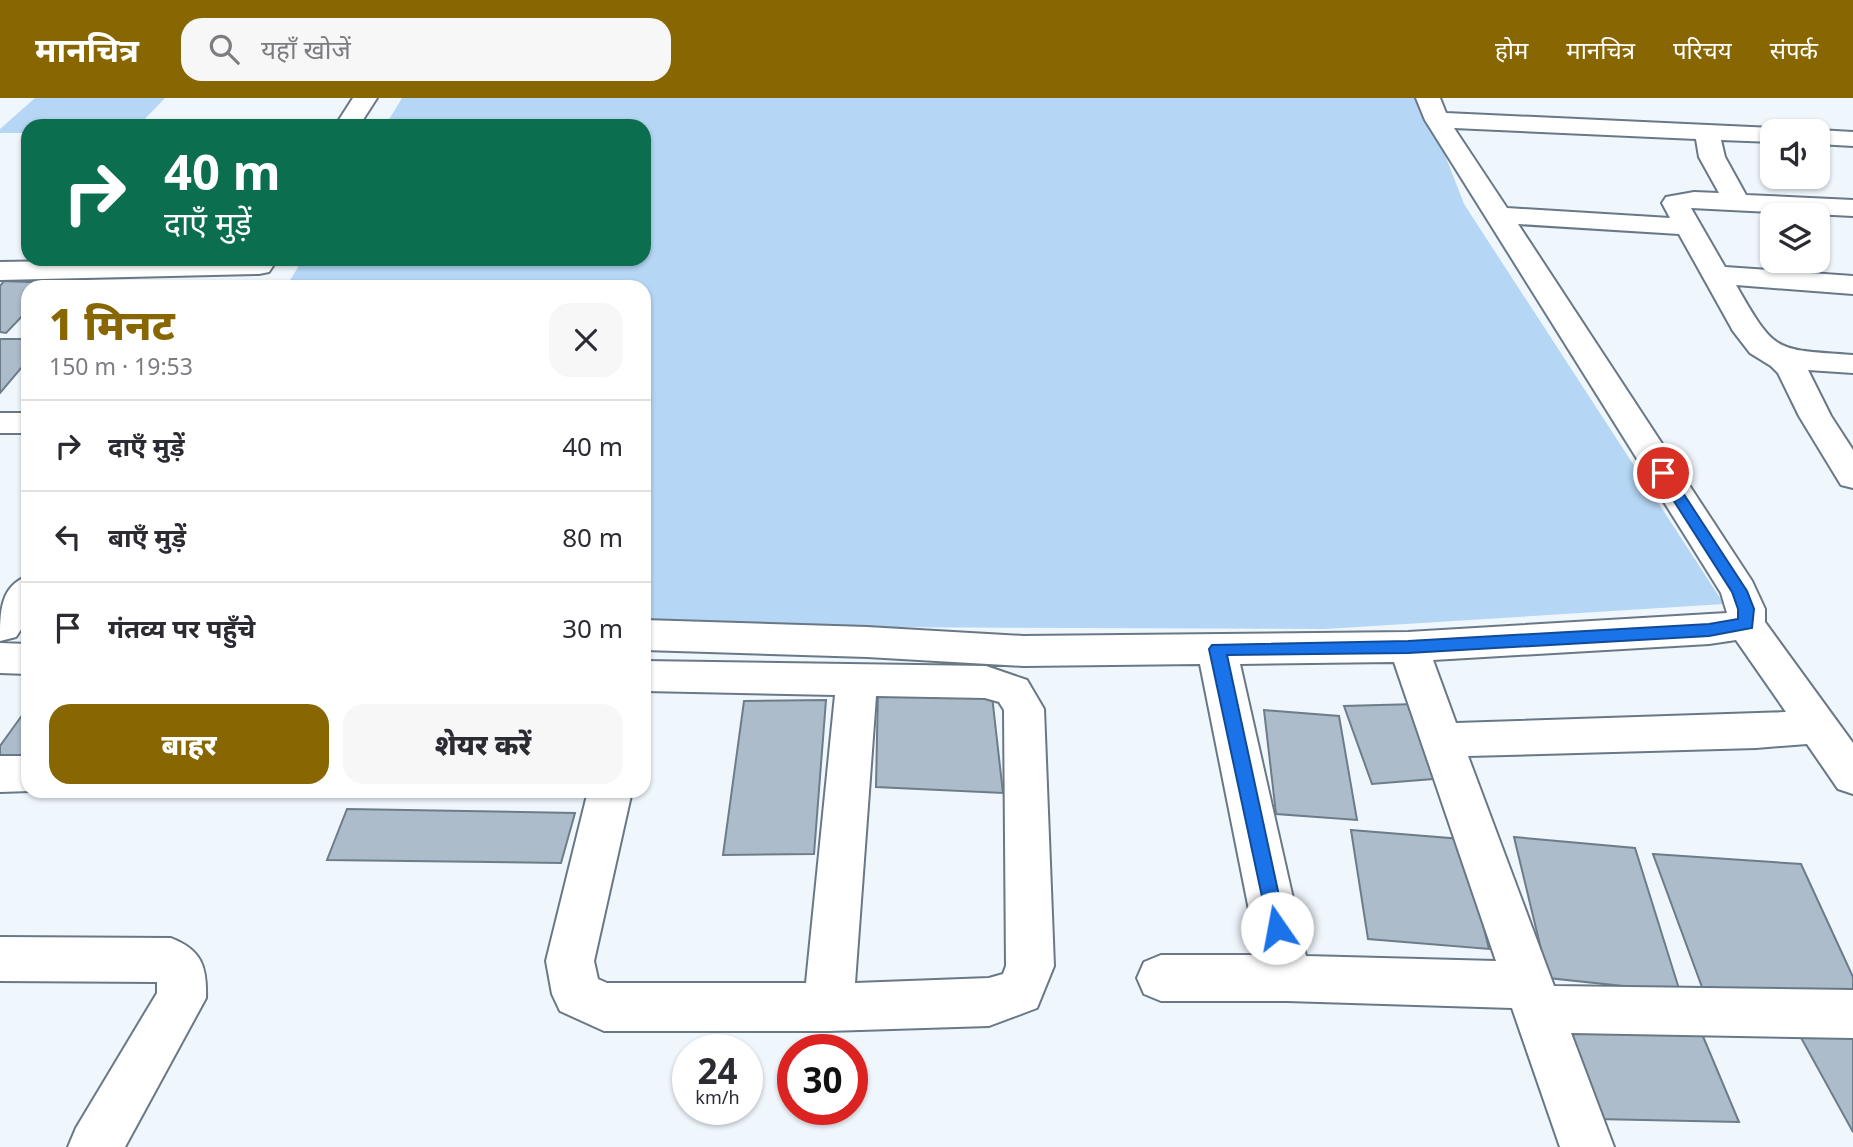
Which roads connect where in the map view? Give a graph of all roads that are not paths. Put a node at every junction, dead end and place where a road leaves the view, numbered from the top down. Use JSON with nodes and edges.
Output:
{"nodes":[{"id":1,"x":365,"y":98,"type":"edge"},
{"id":2,"x":1433,"y":109,"type":"edge"},
{"id":3,"x":352,"y":119,"type":"edge"},
{"id":4,"x":1707,"y":132,"type":"junction"},
{"id":5,"x":1760,"y":134,"type":"edge"},
{"id":6,"x":1830,"y":138,"type":"edge"},
{"id":7,"x":1853,"y":139,"type":"edge"},
{"id":8,"x":1738,"y":202,"type":"junction"},
{"id":9,"x":1853,"y":208,"type":"edge"},
{"id":10,"x":1497,"y":215,"type":"junction"},
{"id":11,"x":1690,"y":227,"type":"junction"},
{"id":12,"x":0,"y":271,"type":"edge"},
{"id":13,"x":255,"y":271,"type":"edge"},
{"id":14,"x":1717,"y":275,"type":"junction"},
{"id":15,"x":1853,"y":285,"type":"edge"},
{"id":16,"x":1782,"y":359,"type":"junction"},
{"id":17,"x":1853,"y":364,"type":"edge"},
{"id":18,"x":0,"y":423,"type":"edge"},
{"id":19,"x":21,"y":423,"type":"edge"},
{"id":20,"x":1853,"y":477,"type":"edge"},
{"id":21,"x":21,"y":606,"type":"edge"},
{"id":22,"x":1746,"y":624,"type":"junction"},
{"id":23,"x":8,"y":635,"type":"edge"},
{"id":24,"x":651,"y":635,"type":"edge"},
{"id":25,"x":1408,"y":647,"type":"junction"},
{"id":26,"x":1217,"y":649,"type":"junction"},
{"id":27,"x":21,"y":651,"type":"edge"},
{"id":28,"x":651,"y":676,"type":"edge"},
{"id":29,"x":857,"y":681,"type":"junction"},
{"id":30,"x":1819,"y":726,"type":"junction"},
{"id":31,"x":1441,"y":740,"type":"junction"},
{"id":32,"x":0,"y":774,"type":"edge"},
{"id":33,"x":21,"y":774,"type":"edge"},
{"id":34,"x":1853,"y":776,"type":"edge"},
{"id":35,"x":608,"y":798,"type":"edge"},
{"id":36,"x":0,"y":959,"type":"edge"},
{"id":37,"x":1161,"y":978,"type":"dead end"},
{"id":38,"x":1287,"y":978,"type":"junction"},
{"id":39,"x":1534,"y":998,"type":"junction"},
{"id":40,"x":828,"y":1007,"type":"junction"},
{"id":41,"x":1853,"y":1014,"type":"edge"},
{"id":42,"x":95,"y":1147,"type":"edge"},
{"id":43,"x":1587,"y":1147,"type":"edge"}],
"edges":[{"from":1,"to":3,"type":"street"},
{"from":2,"to":4,"type":"street"},
{"from":2,"to":10,"type":"street"},
{"from":4,"to":5,"type":"street"},
{"from":4,"to":8,"type":"street"},
{"from":6,"to":7,"type":"street"},
{"from":8,"to":9,"type":"street"},
{"from":8,"to":11,"type":"street"},
{"from":10,"to":11,"type":"street"},
{"from":10,"to":22,"type":"street"},
{"from":11,"to":14,"type":"street"},
{"from":12,"to":13,"type":"street"},
{"from":14,"to":15,"type":"street"},
{"from":14,"to":16,"type":"street"},
{"from":16,"to":17,"type":"street"},
{"from":16,"to":20,"type":"street"},
{"from":18,"to":19,"type":"street"},
{"from":21,"to":23,"type":"street"},
{"from":22,"to":25,"type":"street"},
{"from":22,"to":30,"type":"street"},
{"from":23,"to":27,"type":"street"},
{"from":24,"to":26,"type":"street"},
{"from":25,"to":26,"type":"street"},
{"from":25,"to":31,"type":"street"},
{"from":26,"to":38,"type":"street"},
{"from":28,"to":29,"type":"street"},
{"from":29,"to":40,"type":"street"},
{"from":29,"to":40,"type":"street"},
{"from":30,"to":31,"type":"street"},
{"from":30,"to":34,"type":"street"},
{"from":31,"to":39,"type":"street"},
{"from":32,"to":33,"type":"street"},
{"from":35,"to":40,"type":"street"},
{"from":36,"to":42,"type":"street"},
{"from":37,"to":38,"type":"street"},
{"from":38,"to":39,"type":"street"},
{"from":39,"to":41,"type":"street"},
{"from":39,"to":43,"type":"street"}]}
